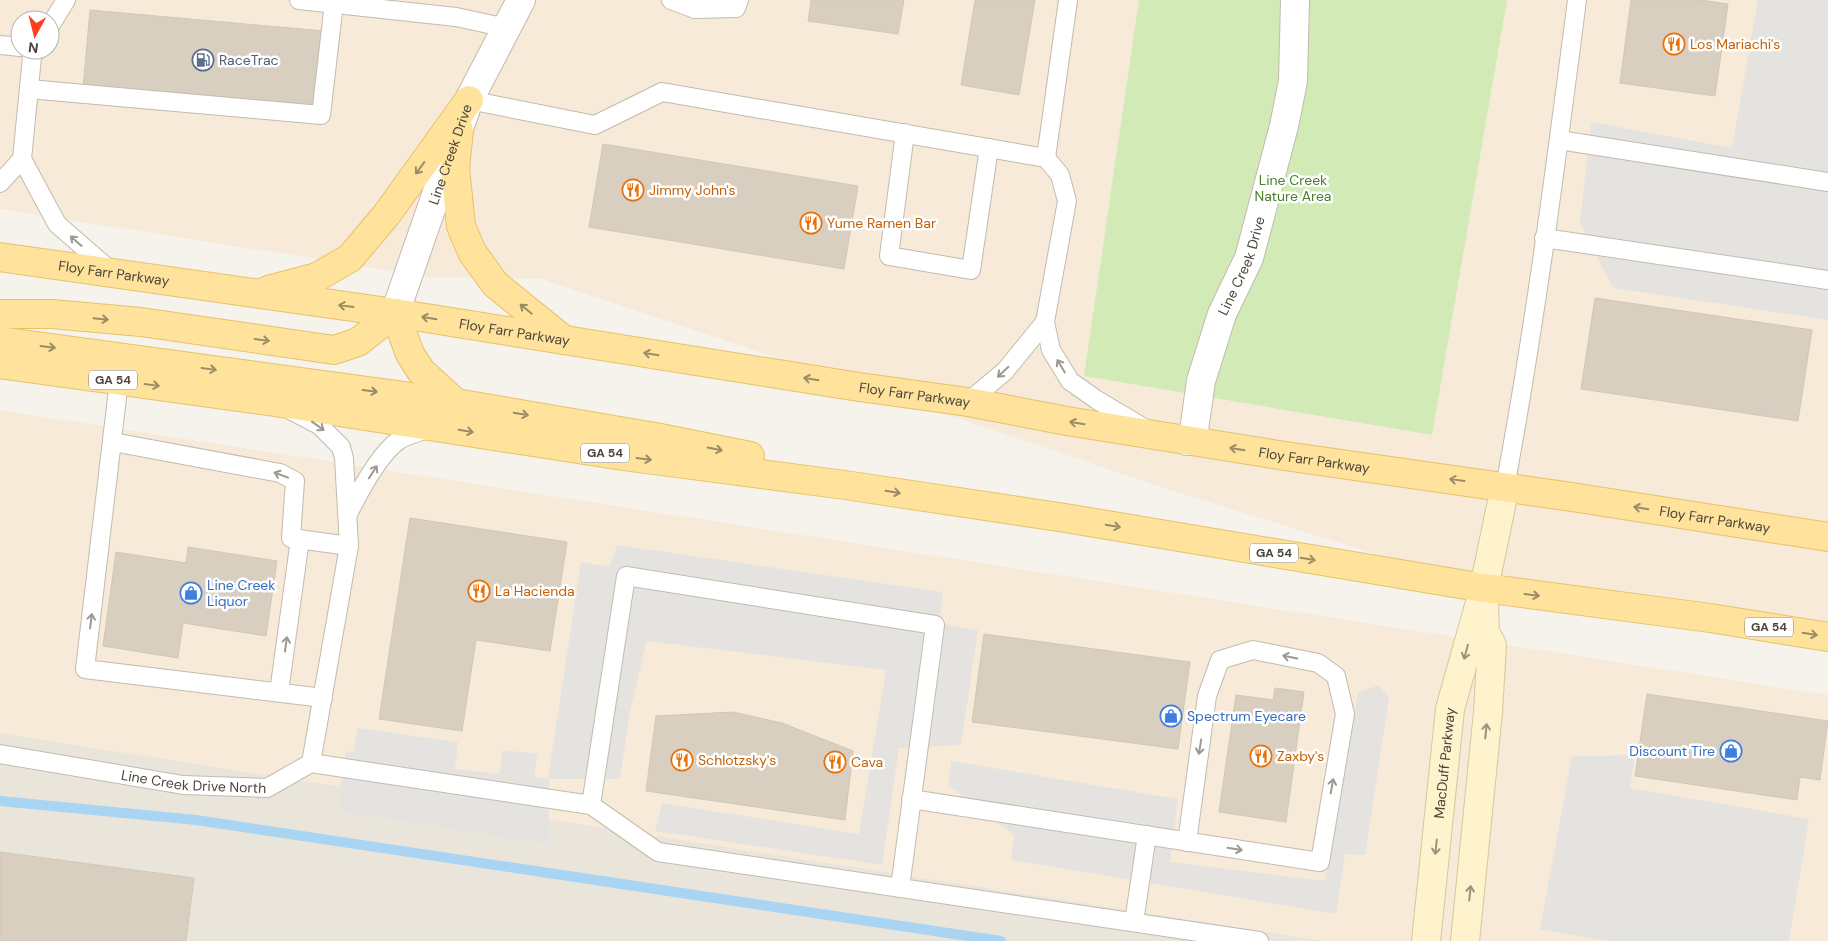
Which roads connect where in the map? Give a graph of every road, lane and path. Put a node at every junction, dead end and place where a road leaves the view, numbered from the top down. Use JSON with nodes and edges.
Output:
{"nodes":[{"id":1,"x":299,"y":0,"type":"edge"},
{"id":2,"x":671,"y":0,"type":"edge"},
{"id":3,"x":739,"y":0,"type":"edge"},
{"id":4,"x":1068,"y":0,"type":"edge"},
{"id":5,"x":1295,"y":0,"type":"edge"},
{"id":6,"x":1577,"y":0,"type":"edge"},
{"id":7,"x":521,"y":1,"type":"edge"},
{"id":8,"x":334,"y":3,"type":"junction"},
{"id":9,"x":507,"y":28,"type":"junction"},
{"id":10,"x":32,"y":60,"type":"edge"},
{"id":11,"x":29,"y":89,"type":"junction"},
{"id":12,"x":469,"y":100,"type":"junction"},
{"id":13,"x":459,"y":130,"type":"junction"},
{"id":14,"x":905,"y":133,"type":"junction"},
{"id":15,"x":1559,"y":140,"type":"junction"},
{"id":16,"x":989,"y":148,"type":"junction"},
{"id":17,"x":1046,"y":158,"type":"junction"},
{"id":18,"x":22,"y":159,"type":"junction"},
{"id":19,"x":1828,"y":182,"type":"edge"},
{"id":20,"x":0,"y":183,"type":"edge"},
{"id":21,"x":1544,"y":238,"type":"junction"},
{"id":22,"x":0,"y":256,"type":"edge"},
{"id":23,"x":113,"y":273,"type":"junction"},
{"id":24,"x":1828,"y":280,"type":"edge"},
{"id":25,"x":257,"y":293,"type":"junction"},
{"id":26,"x":395,"y":313,"type":"junction"},
{"id":27,"x":0,"y":314,"type":"edge"},
{"id":28,"x":1045,"y":322,"type":"junction"},
{"id":29,"x":564,"y":340,"type":"junction"},
{"id":30,"x":0,"y":341,"type":"edge"},
{"id":31,"x":0,"y":364,"type":"edge"},
{"id":32,"x":119,"y":380,"type":"junction"},
{"id":33,"x":276,"y":402,"type":"junction"},
{"id":34,"x":456,"y":402,"type":"junction"},
{"id":35,"x":968,"y":402,"type":"junction"},
{"id":36,"x":434,"y":426,"type":"junction"},
{"id":37,"x":1156,"y":435,"type":"junction"},
{"id":38,"x":1187,"y":441,"type":"junction"},
{"id":39,"x":113,"y":442,"type":"junction"},
{"id":40,"x":844,"y":485,"type":"junction"},
{"id":41,"x":1505,"y":487,"type":"junction"},
{"id":42,"x":348,"y":514,"type":"junction"},
{"id":43,"x":1828,"y":537,"type":"edge"},
{"id":44,"x":300,"y":539,"type":"junction"},
{"id":45,"x":349,"y":546,"type":"junction"},
{"id":46,"x":1484,"y":588,"type":"junction"},
{"id":47,"x":1828,"y":637,"type":"edge"},
{"id":48,"x":280,"y":692,"type":"junction"},
{"id":49,"x":323,"y":698,"type":"junction"},
{"id":50,"x":0,"y":754,"type":"edge"},
{"id":51,"x":311,"y":763,"type":"junction"},
{"id":52,"x":912,"y":799,"type":"junction"},
{"id":53,"x":591,"y":805,"type":"junction"},
{"id":54,"x":1147,"y":835,"type":"junction"},
{"id":55,"x":1187,"y":842,"type":"junction"},
{"id":56,"x":900,"y":888,"type":"junction"},
{"id":57,"x":1134,"y":922,"type":"junction"},
{"id":58,"x":1258,"y":941,"type":"edge"},
{"id":59,"x":1426,"y":941,"type":"edge"},
{"id":60,"x":1465,"y":941,"type":"edge"}],
"edges":[{"from":1,"to":8,"type":"lane"},
{"from":2,"to":3,"type":"lane"},
{"from":4,"to":17,"type":"lane"},
{"from":5,"to":38,"type":"street","name":"Line Creek Drive"},
{"from":6,"to":15,"type":"lane"},
{"from":7,"to":9,"type":"street","name":"Line Creek Drive"},
{"from":8,"to":9,"type":"lane"},
{"from":8,"to":11,"type":"lane"},
{"from":9,"to":12,"type":"street","name":"Line Creek Drive"},
{"from":10,"to":11,"type":"lane"},
{"from":11,"to":18,"type":"lane"},
{"from":12,"to":13,"type":"street","name":"Line Creek Drive"},
{"from":12,"to":14,"type":"lane"},
{"from":12,"to":25,"type":"main road","one_way":true},
{"from":13,"to":26,"type":"street","name":"Line Creek Drive"},
{"from":29,"to":13,"type":"main road","one_way":true},
{"from":14,"to":16,"type":"lane"},
{"from":14,"to":16,"type":"lane"},
{"from":15,"to":19,"type":"lane"},
{"from":15,"to":21,"type":"lane"},
{"from":16,"to":17,"type":"lane"},
{"from":17,"to":28,"type":"lane"},
{"from":18,"to":20,"type":"lane"},
{"from":23,"to":18,"type":"lane","one_way":true},
{"from":21,"to":24,"type":"lane"},
{"from":21,"to":41,"type":"lane"},
{"from":22,"to":23,"type":"main road","name":"Floy Farr Parkway"},
{"from":23,"to":25,"type":"main road","name":"Floy Farr Parkway"},
{"from":26,"to":25,"type":"main road","name":"Floy Farr Parkway","one_way":true},
{"from":27,"to":26,"type":"main road","one_way":true},
{"from":29,"to":26,"type":"main road","name":"Floy Farr Parkway","one_way":true},
{"from":26,"to":34,"type":"main road"},
{"from":28,"to":35,"type":"lane","one_way":true},
{"from":37,"to":28,"type":"lane","one_way":true},
{"from":35,"to":29,"type":"main road","name":"Floy Farr Parkway","one_way":true},
{"from":30,"to":34,"type":"main road","number":"GA 54","one_way":true},
{"from":31,"to":32,"type":"main road","number":"GA 54"},
{"from":32,"to":33,"type":"main road","number":"GA 54","one_way":true},
{"from":32,"to":39,"type":"lane"},
{"from":33,"to":36,"type":"main road","number":"GA 54"},
{"from":33,"to":42,"type":"lane","one_way":true},
{"from":34,"to":40,"type":"main road","number":"GA 54","one_way":true},
{"from":37,"to":35,"type":"main road","name":"Floy Farr Parkway","one_way":true},
{"from":36,"to":40,"type":"main road","number":"GA 54","one_way":true},
{"from":42,"to":36,"type":"lane","one_way":true},
{"from":37,"to":38,"type":"main road","name":"Floy Farr Parkway"},
{"from":41,"to":38,"type":"main road","name":"Floy Farr Parkway","one_way":true},
{"from":44,"to":39,"type":"lane","one_way":true},
{"from":48,"to":39,"type":"lane","one_way":true},
{"from":40,"to":46,"type":"main road","number":"GA 54","one_way":true},
{"from":43,"to":41,"type":"main road","name":"Floy Farr Parkway","one_way":true},
{"from":41,"to":46,"type":"street","name":"MacDuff Parkway"},
{"from":42,"to":45,"type":"lane"},
{"from":44,"to":45,"type":"lane"},
{"from":48,"to":44,"type":"lane","one_way":true},
{"from":45,"to":49,"type":"lane"},
{"from":46,"to":47,"type":"main road","number":"GA 54","one_way":true},
{"from":46,"to":59,"type":"street","name":"MacDuff Parkway","one_way":true},
{"from":60,"to":46,"type":"street","name":"MacDuff Parkway","one_way":true},
{"from":48,"to":49,"type":"lane"},
{"from":49,"to":51,"type":"lane"},
{"from":50,"to":51,"type":"lane","name":"Line Creek Drive North"},
{"from":51,"to":53,"type":"lane"},
{"from":52,"to":53,"type":"lane"},
{"from":52,"to":54,"type":"lane"},
{"from":52,"to":56,"type":"lane"},
{"from":53,"to":56,"type":"lane"},
{"from":54,"to":55,"type":"lane"},
{"from":54,"to":57,"type":"lane"},
{"from":55,"to":55,"type":"lane","one_way":true},
{"from":56,"to":57,"type":"lane"},
{"from":57,"to":58,"type":"lane"}]}
